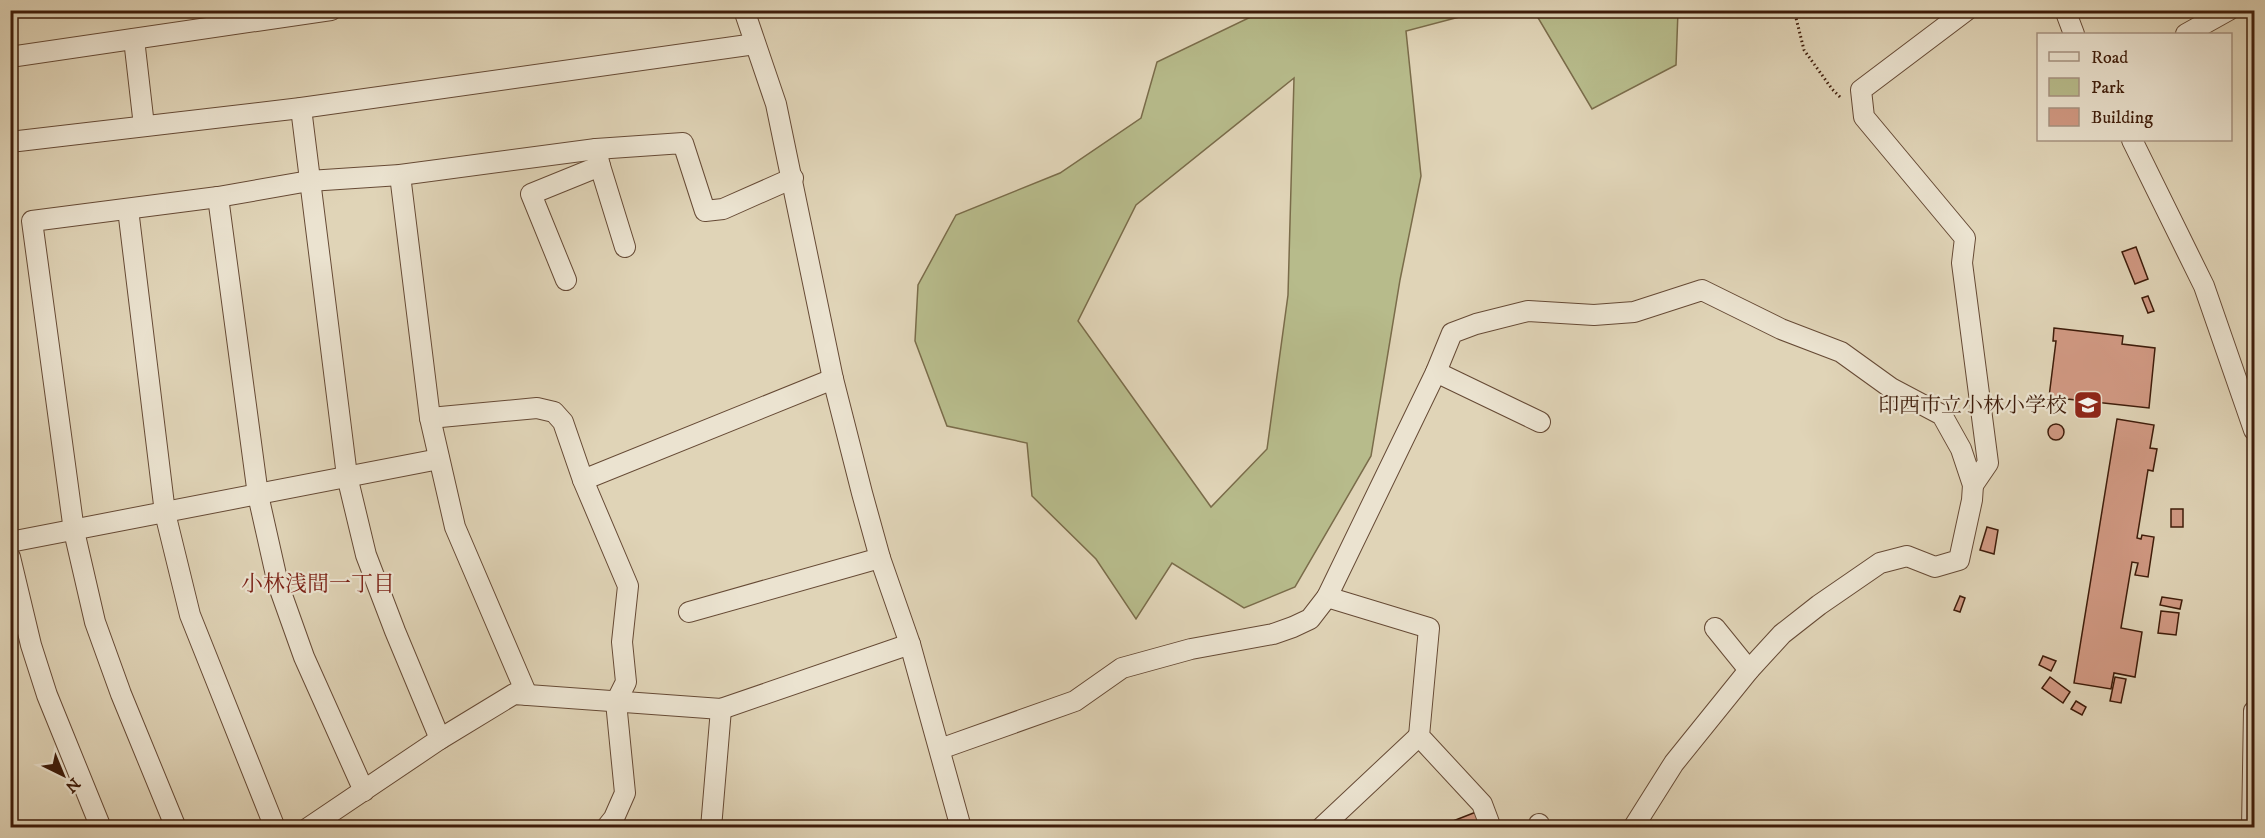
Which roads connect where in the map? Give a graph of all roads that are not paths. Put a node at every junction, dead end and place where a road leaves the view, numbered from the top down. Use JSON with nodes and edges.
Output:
{"nodes":[{"id":1,"x":331,"y":10,"type":"edge"},
{"id":2,"x":744,"y":10,"type":"edge"},
{"id":3,"x":1967,"y":10,"type":"edge"},
{"id":4,"x":2065,"y":10,"type":"edge"},
{"id":5,"x":2229,"y":10,"type":"edge"},
{"id":6,"x":2074,"y":33,"type":"edge"},
{"id":7,"x":2188,"y":33,"type":"edge"},
{"id":8,"x":134,"y":39,"type":"junction"},
{"id":9,"x":755,"y":44,"type":"junction"},
{"id":10,"x":10,"y":57,"type":"edge"},
{"id":11,"x":301,"y":108,"type":"junction"},
{"id":12,"x":144,"y":126,"type":"junction"},
{"id":13,"x":2132,"y":141,"type":"edge"},
{"id":14,"x":10,"y":142,"type":"edge"},
{"id":15,"x":598,"y":158,"type":"junction"},
{"id":16,"x":400,"y":175,"type":"junction"},
{"id":17,"x":793,"y":178,"type":"junction"},
{"id":18,"x":309,"y":181,"type":"junction"},
{"id":19,"x":218,"y":196,"type":"junction"},
{"id":20,"x":128,"y":209,"type":"junction"},
{"id":21,"x":625,"y":247,"type":"dead end"},
{"id":22,"x":566,"y":280,"type":"dead end"},
{"id":23,"x":1436,"y":372,"type":"junction"},
{"id":24,"x":833,"y":379,"type":"junction"},
{"id":25,"x":430,"y":418,"type":"junction"},
{"id":26,"x":1540,"y":422,"type":"dead end"},
{"id":27,"x":2254,"y":430,"type":"edge"},
{"id":28,"x":439,"y":459,"type":"junction"},
{"id":29,"x":347,"y":477,"type":"junction"},
{"id":30,"x":583,"y":480,"type":"junction"},
{"id":31,"x":1973,"y":485,"type":"junction"},
{"id":32,"x":258,"y":495,"type":"junction"},
{"id":33,"x":165,"y":513,"type":"junction"},
{"id":34,"x":74,"y":531,"type":"junction"},
{"id":35,"x":10,"y":542,"type":"edge"},
{"id":36,"x":10,"y":557,"type":"edge"},
{"id":37,"x":880,"y":558,"type":"junction"},
{"id":38,"x":1327,"y":597,"type":"junction"},
{"id":39,"x":689,"y":612,"type":"dead end"},
{"id":40,"x":1715,"y":628,"type":"dead end"},
{"id":41,"x":910,"y":644,"type":"junction"},
{"id":42,"x":1749,"y":670,"type":"junction"},
{"id":43,"x":527,"y":695,"type":"junction"},
{"id":44,"x":616,"y":702,"type":"junction"},
{"id":45,"x":721,"y":709,"type":"junction"},
{"id":46,"x":2254,"y":711,"type":"edge"},
{"id":47,"x":1419,"y":736,"type":"junction"},
{"id":48,"x":440,"y":739,"type":"junction"},
{"id":49,"x":940,"y":749,"type":"junction"},
{"id":50,"x":364,"y":791,"type":"junction"},
{"id":51,"x":100,"y":828,"type":"edge"},
{"id":52,"x":176,"y":828,"type":"edge"},
{"id":53,"x":276,"y":828,"type":"edge"},
{"id":54,"x":308,"y":828,"type":"edge"},
{"id":55,"x":606,"y":828,"type":"edge"},
{"id":56,"x":711,"y":828,"type":"edge"},
{"id":57,"x":961,"y":828,"type":"edge"},
{"id":58,"x":1321,"y":828,"type":"edge"},
{"id":59,"x":1491,"y":828,"type":"edge"},
{"id":60,"x":1633,"y":828,"type":"edge"},
{"id":61,"x":2252,"y":828,"type":"edge"}],
"edges":[{"from":1,"to":8,"type":"street"},
{"from":2,"to":9,"type":"street"},
{"from":3,"to":31,"type":"street"},
{"from":4,"to":6,"type":"street"},
{"from":5,"to":7,"type":"street"},
{"from":8,"to":10,"type":"street"},
{"from":8,"to":12,"type":"street"},
{"from":9,"to":11,"type":"street"},
{"from":9,"to":17,"type":"street"},
{"from":11,"to":12,"type":"street"},
{"from":11,"to":18,"type":"street"},
{"from":12,"to":14,"type":"street"},
{"from":13,"to":27,"type":"street"},
{"from":15,"to":16,"type":"street"},
{"from":15,"to":17,"type":"street"},
{"from":15,"to":21,"type":"street"},
{"from":15,"to":22,"type":"street"},
{"from":16,"to":18,"type":"street"},
{"from":16,"to":25,"type":"street"},
{"from":17,"to":24,"type":"street"},
{"from":18,"to":19,"type":"street"},
{"from":18,"to":29,"type":"street"},
{"from":19,"to":20,"type":"street"},
{"from":19,"to":32,"type":"street"},
{"from":20,"to":33,"type":"street"},
{"from":20,"to":34,"type":"street"},
{"from":23,"to":26,"type":"street"},
{"from":23,"to":31,"type":"street"},
{"from":23,"to":38,"type":"street"},
{"from":24,"to":30,"type":"street"},
{"from":24,"to":37,"type":"street"},
{"from":25,"to":28,"type":"street"},
{"from":25,"to":30,"type":"street"},
{"from":28,"to":29,"type":"street"},
{"from":28,"to":43,"type":"street"},
{"from":29,"to":32,"type":"street"},
{"from":29,"to":48,"type":"street"},
{"from":30,"to":44,"type":"street"},
{"from":31,"to":42,"type":"street"},
{"from":32,"to":33,"type":"street"},
{"from":32,"to":50,"type":"street"},
{"from":33,"to":34,"type":"street"},
{"from":33,"to":53,"type":"street"},
{"from":34,"to":35,"type":"street"},
{"from":34,"to":52,"type":"street"},
{"from":36,"to":51,"type":"street"},
{"from":37,"to":39,"type":"street"},
{"from":37,"to":41,"type":"street"},
{"from":38,"to":47,"type":"street"},
{"from":38,"to":49,"type":"street"},
{"from":40,"to":42,"type":"street"},
{"from":41,"to":45,"type":"street"},
{"from":41,"to":49,"type":"street"},
{"from":42,"to":60,"type":"street"},
{"from":43,"to":44,"type":"street"},
{"from":43,"to":48,"type":"street"},
{"from":44,"to":45,"type":"street"},
{"from":44,"to":55,"type":"street"},
{"from":45,"to":56,"type":"street"},
{"from":46,"to":61,"type":"street"},
{"from":47,"to":58,"type":"street"},
{"from":47,"to":59,"type":"street"},
{"from":48,"to":50,"type":"street"},
{"from":49,"to":57,"type":"street"},
{"from":50,"to":54,"type":"street"}]}
